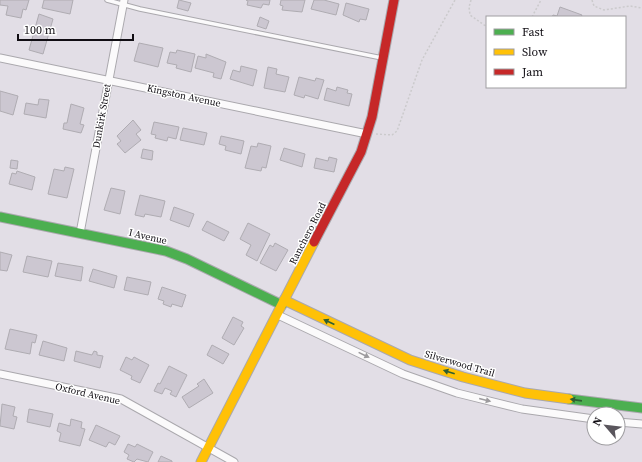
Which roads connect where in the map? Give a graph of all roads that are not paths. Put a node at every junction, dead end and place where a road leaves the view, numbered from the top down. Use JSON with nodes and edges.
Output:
{"nodes":[{"id":1,"x":107,"y":0,"type":"edge"},
{"id":2,"x":394,"y":0,"type":"edge"},
{"id":3,"x":124,"y":2,"type":"edge"},
{"id":4,"x":0,"y":58,"type":"edge"},
{"id":5,"x":384,"y":58,"type":"junction"},
{"id":6,"x":108,"y":79,"type":"junction"},
{"id":7,"x":367,"y":134,"type":"junction"},
{"id":8,"x":0,"y":217,"type":"edge"},
{"id":9,"x":80,"y":233,"type":"junction"},
{"id":10,"x":283,"y":303,"type":"junction"},
{"id":11,"x":278,"y":315,"type":"junction"},
{"id":12,"x":0,"y":374,"type":"edge"},
{"id":13,"x":642,"y":408,"type":"edge"},
{"id":14,"x":586,"y":418,"type":"edge"},
{"id":15,"x":626,"y":423,"type":"edge"},
{"id":16,"x":642,"y":424,"type":"edge"},
{"id":17,"x":208,"y":448,"type":"junction"},
{"id":18,"x":201,"y":462,"type":"edge"},
{"id":19,"x":234,"y":462,"type":"edge"}],
"edges":[{"from":1,"to":3,"type":"lane"},
{"from":2,"to":5,"type":"main road","name":"Ranchero Road"},
{"from":3,"to":5,"type":"lane"},
{"from":3,"to":6,"type":"street","name":"Dunkirk Street"},
{"from":4,"to":6,"type":"street","name":"Kingston Avenue"},
{"from":5,"to":7,"type":"main road","name":"Ranchero Road"},
{"from":6,"to":7,"type":"street","name":"Kingston Avenue"},
{"from":6,"to":9,"type":"street","name":"Dunkirk Street"},
{"from":7,"to":10,"type":"main road","name":"Ranchero Road"},
{"from":8,"to":9,"type":"main road","name":"I Avenue"},
{"from":9,"to":10,"type":"main road","name":"I Avenue"},
{"from":10,"to":11,"type":"main road","name":"Ranchero Road"},
{"from":13,"to":10,"type":"main road","name":"Silverwood Trail","one_way":true},
{"from":11,"to":14,"type":"street","one_way":true},
{"from":11,"to":17,"type":"main road","name":"Ranchero Road"},
{"from":12,"to":17,"type":"street","name":"Oxford Avenue"},
{"from":15,"to":16,"type":"street"},
{"from":17,"to":18,"type":"main road","name":"Ranchero Road"},
{"from":17,"to":19,"type":"street","name":"Oxford Avenue"}]}
